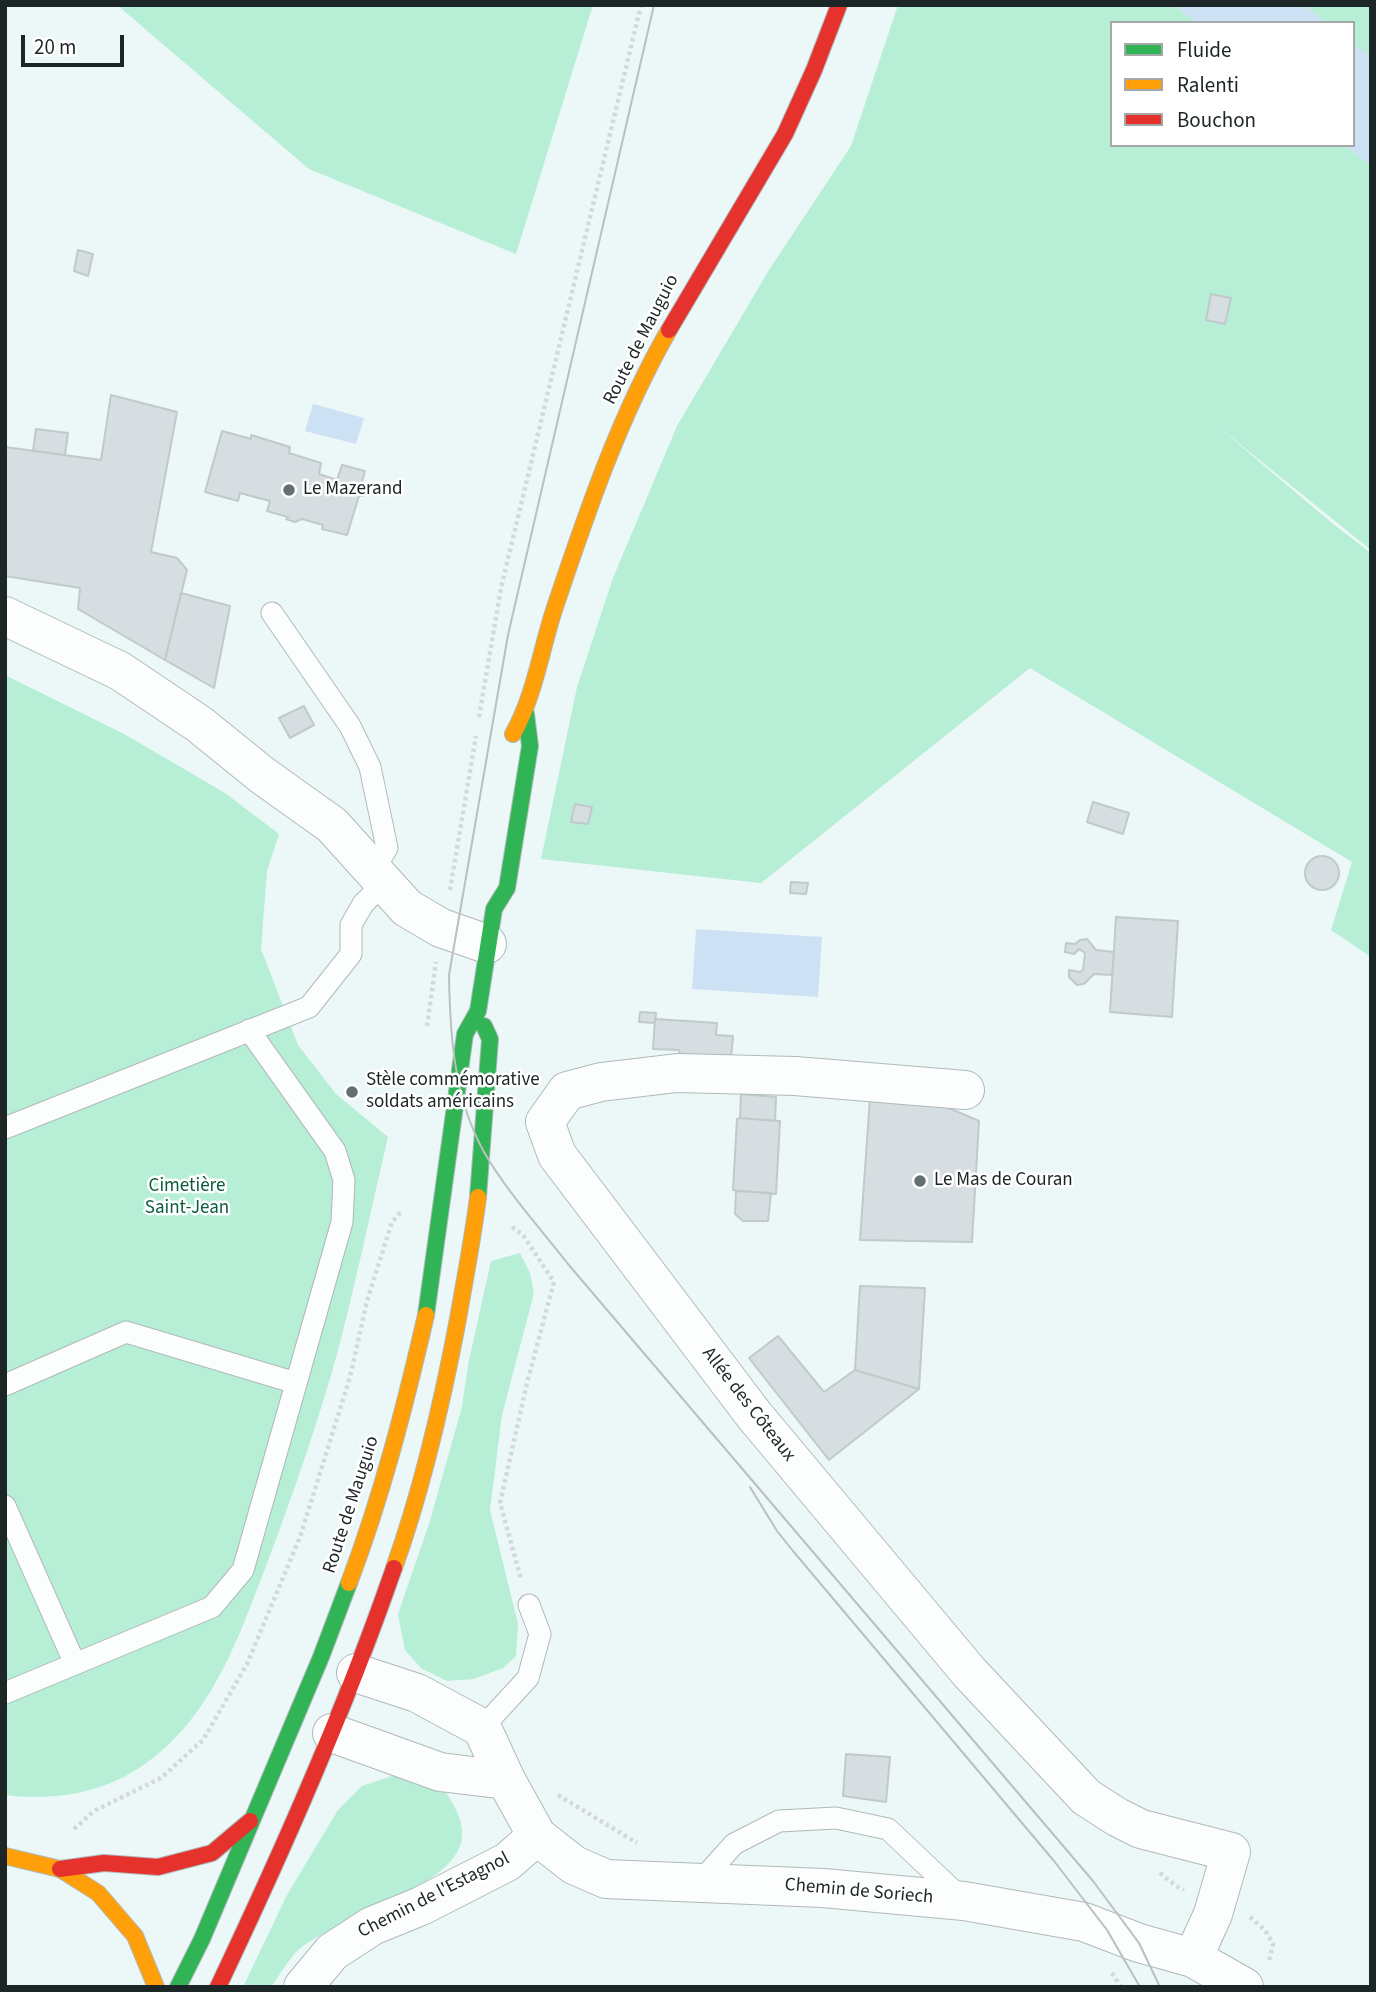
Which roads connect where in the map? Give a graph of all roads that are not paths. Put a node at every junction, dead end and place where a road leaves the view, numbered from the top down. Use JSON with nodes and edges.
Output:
{"nodes":[{"id":1,"x":839,"y":5,"type":"edge"},
{"id":2,"x":272,"y":613,"type":"dead end"},
{"id":3,"x":5,"y":616,"type":"edge"},
{"id":4,"x":526,"y":714,"type":"junction"},
{"id":5,"x":506,"y":755,"type":"dead end"},
{"id":6,"x":379,"y":875,"type":"junction"},
{"id":7,"x":484,"y":885,"type":"dead end"},
{"id":8,"x":481,"y":938,"type":"junction"},
{"id":9,"x":478,"y":1011,"type":"junction"},
{"id":10,"x":248,"y":1030,"type":"junction"},
{"id":11,"x":965,"y":1090,"type":"dead end"},
{"id":12,"x":5,"y":1128,"type":"edge"},
{"id":13,"x":296,"y":1383,"type":"junction"},
{"id":14,"x":5,"y":1385,"type":"edge"},
{"id":15,"x":5,"y":1506,"type":"edge"},
{"id":16,"x":529,"y":1605,"type":"road end"},
{"id":17,"x":75,"y":1664,"type":"junction"},
{"id":18,"x":334,"y":1673,"type":"junction"},
{"id":19,"x":5,"y":1693,"type":"edge"},
{"id":20,"x":482,"y":1728,"type":"junction"},
{"id":21,"x":332,"y":1733,"type":"junction"},
{"id":22,"x":509,"y":1786,"type":"junction"},
{"id":23,"x":253,"y":1819,"type":"junction"},
{"id":24,"x":537,"y":1836,"type":"junction"},
{"id":25,"x":5,"y":1856,"type":"edge"},
{"id":26,"x":158,"y":1867,"type":"junction"},
{"id":27,"x":60,"y":1869,"type":"junction"},
{"id":28,"x":177,"y":1877,"type":"dead end"},
{"id":29,"x":700,"y":1881,"type":"junction"},
{"id":30,"x":964,"y":1901,"type":"junction"},
{"id":31,"x":200,"y":1904,"type":"dead end"},
{"id":32,"x":135,"y":1936,"type":"junction"},
{"id":33,"x":156,"y":1944,"type":"dead end"},
{"id":34,"x":218,"y":1946,"type":"junction"},
{"id":35,"x":178,"y":1952,"type":"dead end"},
{"id":36,"x":1193,"y":1958,"type":"junction"},
{"id":37,"x":156,"y":1987,"type":"edge"},
{"id":38,"x":178,"y":1987,"type":"edge"},
{"id":39,"x":218,"y":1987,"type":"edge"},
{"id":40,"x":303,"y":1987,"type":"edge"},
{"id":41,"x":1244,"y":1987,"type":"edge"}],
"edges":[{"from":1,"to":4,"type":"main road","name":"Route de Mauguio"},
{"from":2,"to":6,"type":"lane"},
{"from":3,"to":6,"type":"street"},
{"from":4,"to":5,"type":"main road","name":"Route de Mauguio"},
{"from":4,"to":8,"type":"main road","name":"Route de Mauguio"},
{"from":6,"to":8,"type":"street"},
{"from":6,"to":10,"type":"lane"},
{"from":7,"to":8,"type":"main road"},
{"from":8,"to":9,"type":"main road","name":"Route de Mauguio"},
{"from":9,"to":18,"type":"main road","name":"Route de Mauguio"},
{"from":9,"to":18,"type":"main road","name":"Route de Mauguio"},
{"from":10,"to":12,"type":"lane"},
{"from":10,"to":13,"type":"lane"},
{"from":11,"to":36,"type":"street","name":"Allée des Côteaux"},
{"from":13,"to":14,"type":"lane"},
{"from":13,"to":17,"type":"lane"},
{"from":15,"to":17,"type":"lane"},
{"from":16,"to":20,"type":"lane"},
{"from":17,"to":19,"type":"lane"},
{"from":18,"to":20,"type":"street"},
{"from":18,"to":21,"type":"main road"},
{"from":18,"to":21,"type":"main road","name":"Route de Mauguio"},
{"from":18,"to":23,"type":"main road","name":"Route de Mauguio"},
{"from":20,"to":22,"type":"street","name":"Chemin de Soriech"},
{"from":21,"to":22,"type":"street"},
{"from":21,"to":34,"type":"main road","name":"Route de Mauguio"},
{"from":22,"to":24,"type":"street","name":"Chemin de Soriech"},
{"from":23,"to":26,"type":"main road"},
{"from":23,"to":34,"type":"main road","name":"Route de Mauguio"},
{"from":24,"to":29,"type":"street","name":"Chemin de Soriech"},
{"from":24,"to":40,"type":"street","name":"Chemin de l'Estagnol"},
{"from":25,"to":27,"type":"main road"},
{"from":26,"to":27,"type":"main road"},
{"from":26,"to":28,"type":"main road"},
{"from":27,"to":32,"type":"main road"},
{"from":29,"to":30,"type":"street","name":"Chemin de Soriech"},
{"from":29,"to":30,"type":"lane"},
{"from":30,"to":36,"type":"street","name":"Chemin de Soriech"},
{"from":31,"to":34,"type":"main road"},
{"from":32,"to":33,"type":"main road"},
{"from":32,"to":37,"type":"main road"},
{"from":34,"to":35,"type":"main road"},
{"from":34,"to":38,"type":"main road","name":"Route de Mauguio"},
{"from":34,"to":39,"type":"main road","name":"Route de Mauguio"},
{"from":36,"to":41,"type":"street","name":"Chemin de Soriech"}]}
